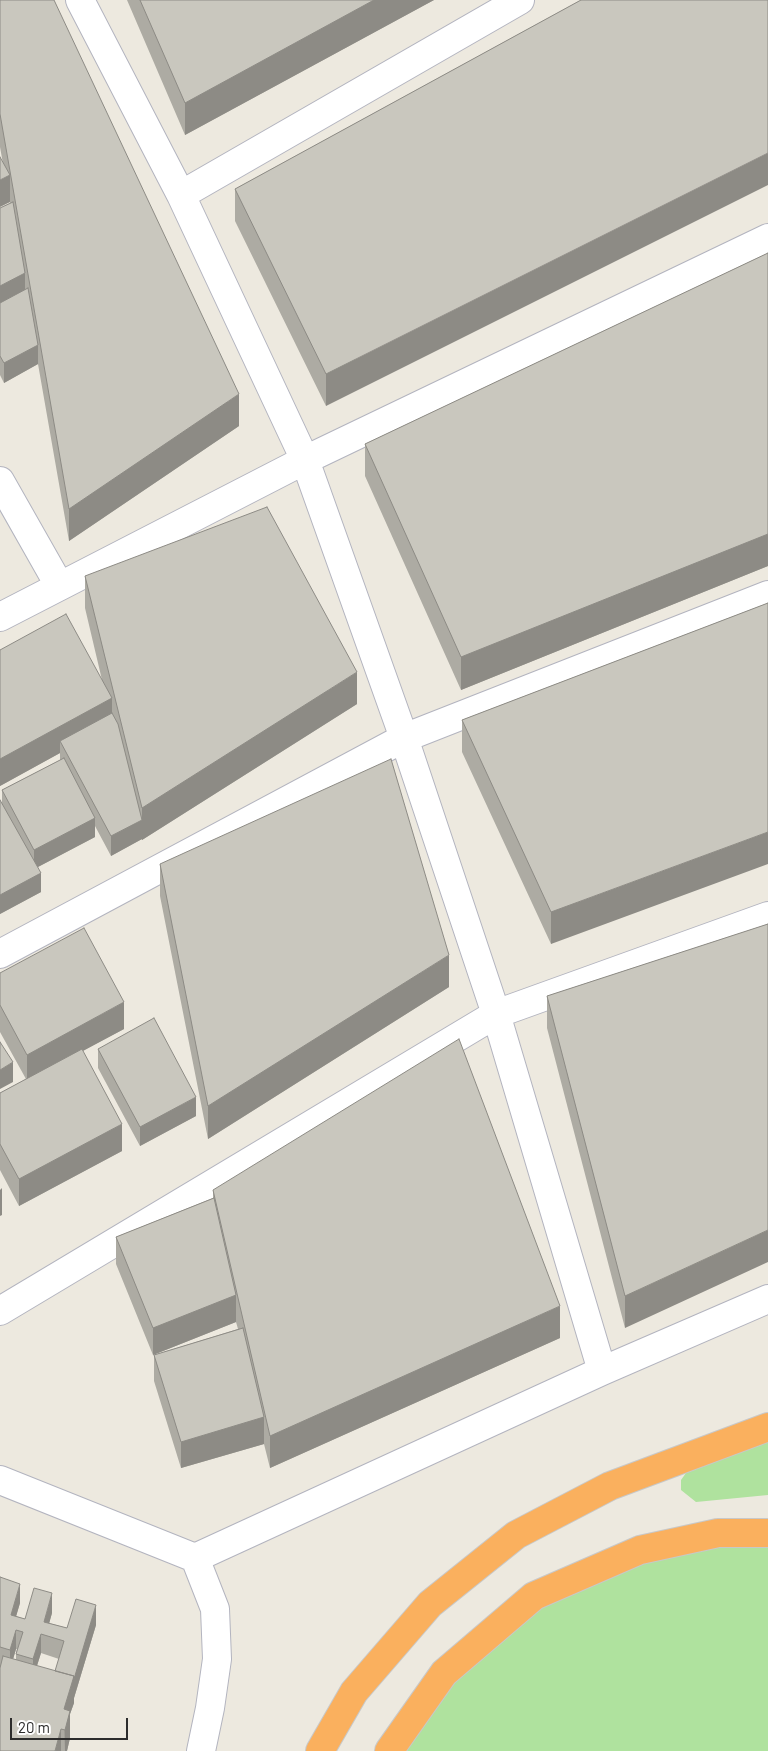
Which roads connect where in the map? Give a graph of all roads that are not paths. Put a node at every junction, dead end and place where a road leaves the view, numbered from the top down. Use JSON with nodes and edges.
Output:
{"nodes":[{"id":1,"x":80,"y":0,"type":"edge"},
{"id":2,"x":520,"y":0,"type":"edge"},
{"id":3,"x":180,"y":195,"type":"junction"},
{"id":4,"x":768,"y":238,"type":"edge"},
{"id":5,"x":305,"y":460,"type":"junction"},
{"id":6,"x":0,"y":481,"type":"edge"},
{"id":7,"x":59,"y":585,"type":"junction"},
{"id":8,"x":768,"y":596,"type":"edge"},
{"id":9,"x":0,"y":617,"type":"edge"},
{"id":10,"x":404,"y":738,"type":"junction"},
{"id":11,"x":768,"y":916,"type":"edge"},
{"id":12,"x":0,"y":954,"type":"edge"},
{"id":13,"x":496,"y":1014,"type":"junction"},
{"id":14,"x":768,"y":1300,"type":"edge"},
{"id":15,"x":0,"y":1311,"type":"edge"},
{"id":16,"x":602,"y":1371,"type":"junction"},
{"id":17,"x":768,"y":1427,"type":"edge"},
{"id":18,"x":0,"y":1480,"type":"edge"},
{"id":19,"x":768,"y":1533,"type":"edge"},
{"id":20,"x":195,"y":1558,"type":"junction"},
{"id":21,"x":201,"y":1751,"type":"edge"},
{"id":22,"x":320,"y":1751,"type":"edge"},
{"id":23,"x":389,"y":1751,"type":"edge"}],
"edges":[{"from":1,"to":3,"type":"street"},
{"from":2,"to":3,"type":"street"},
{"from":3,"to":5,"type":"street"},
{"from":4,"to":5,"type":"street"},
{"from":5,"to":7,"type":"street"},
{"from":5,"to":10,"type":"street"},
{"from":6,"to":7,"type":"street"},
{"from":7,"to":9,"type":"street"},
{"from":8,"to":10,"type":"street"},
{"from":10,"to":12,"type":"street"},
{"from":10,"to":13,"type":"street"},
{"from":11,"to":13,"type":"street"},
{"from":13,"to":15,"type":"street"},
{"from":13,"to":16,"type":"street"},
{"from":14,"to":16,"type":"street"},
{"from":16,"to":20,"type":"street"},
{"from":17,"to":22,"type":"highway"},
{"from":18,"to":20,"type":"street"},
{"from":19,"to":23,"type":"highway"},
{"from":20,"to":21,"type":"street"}]}
